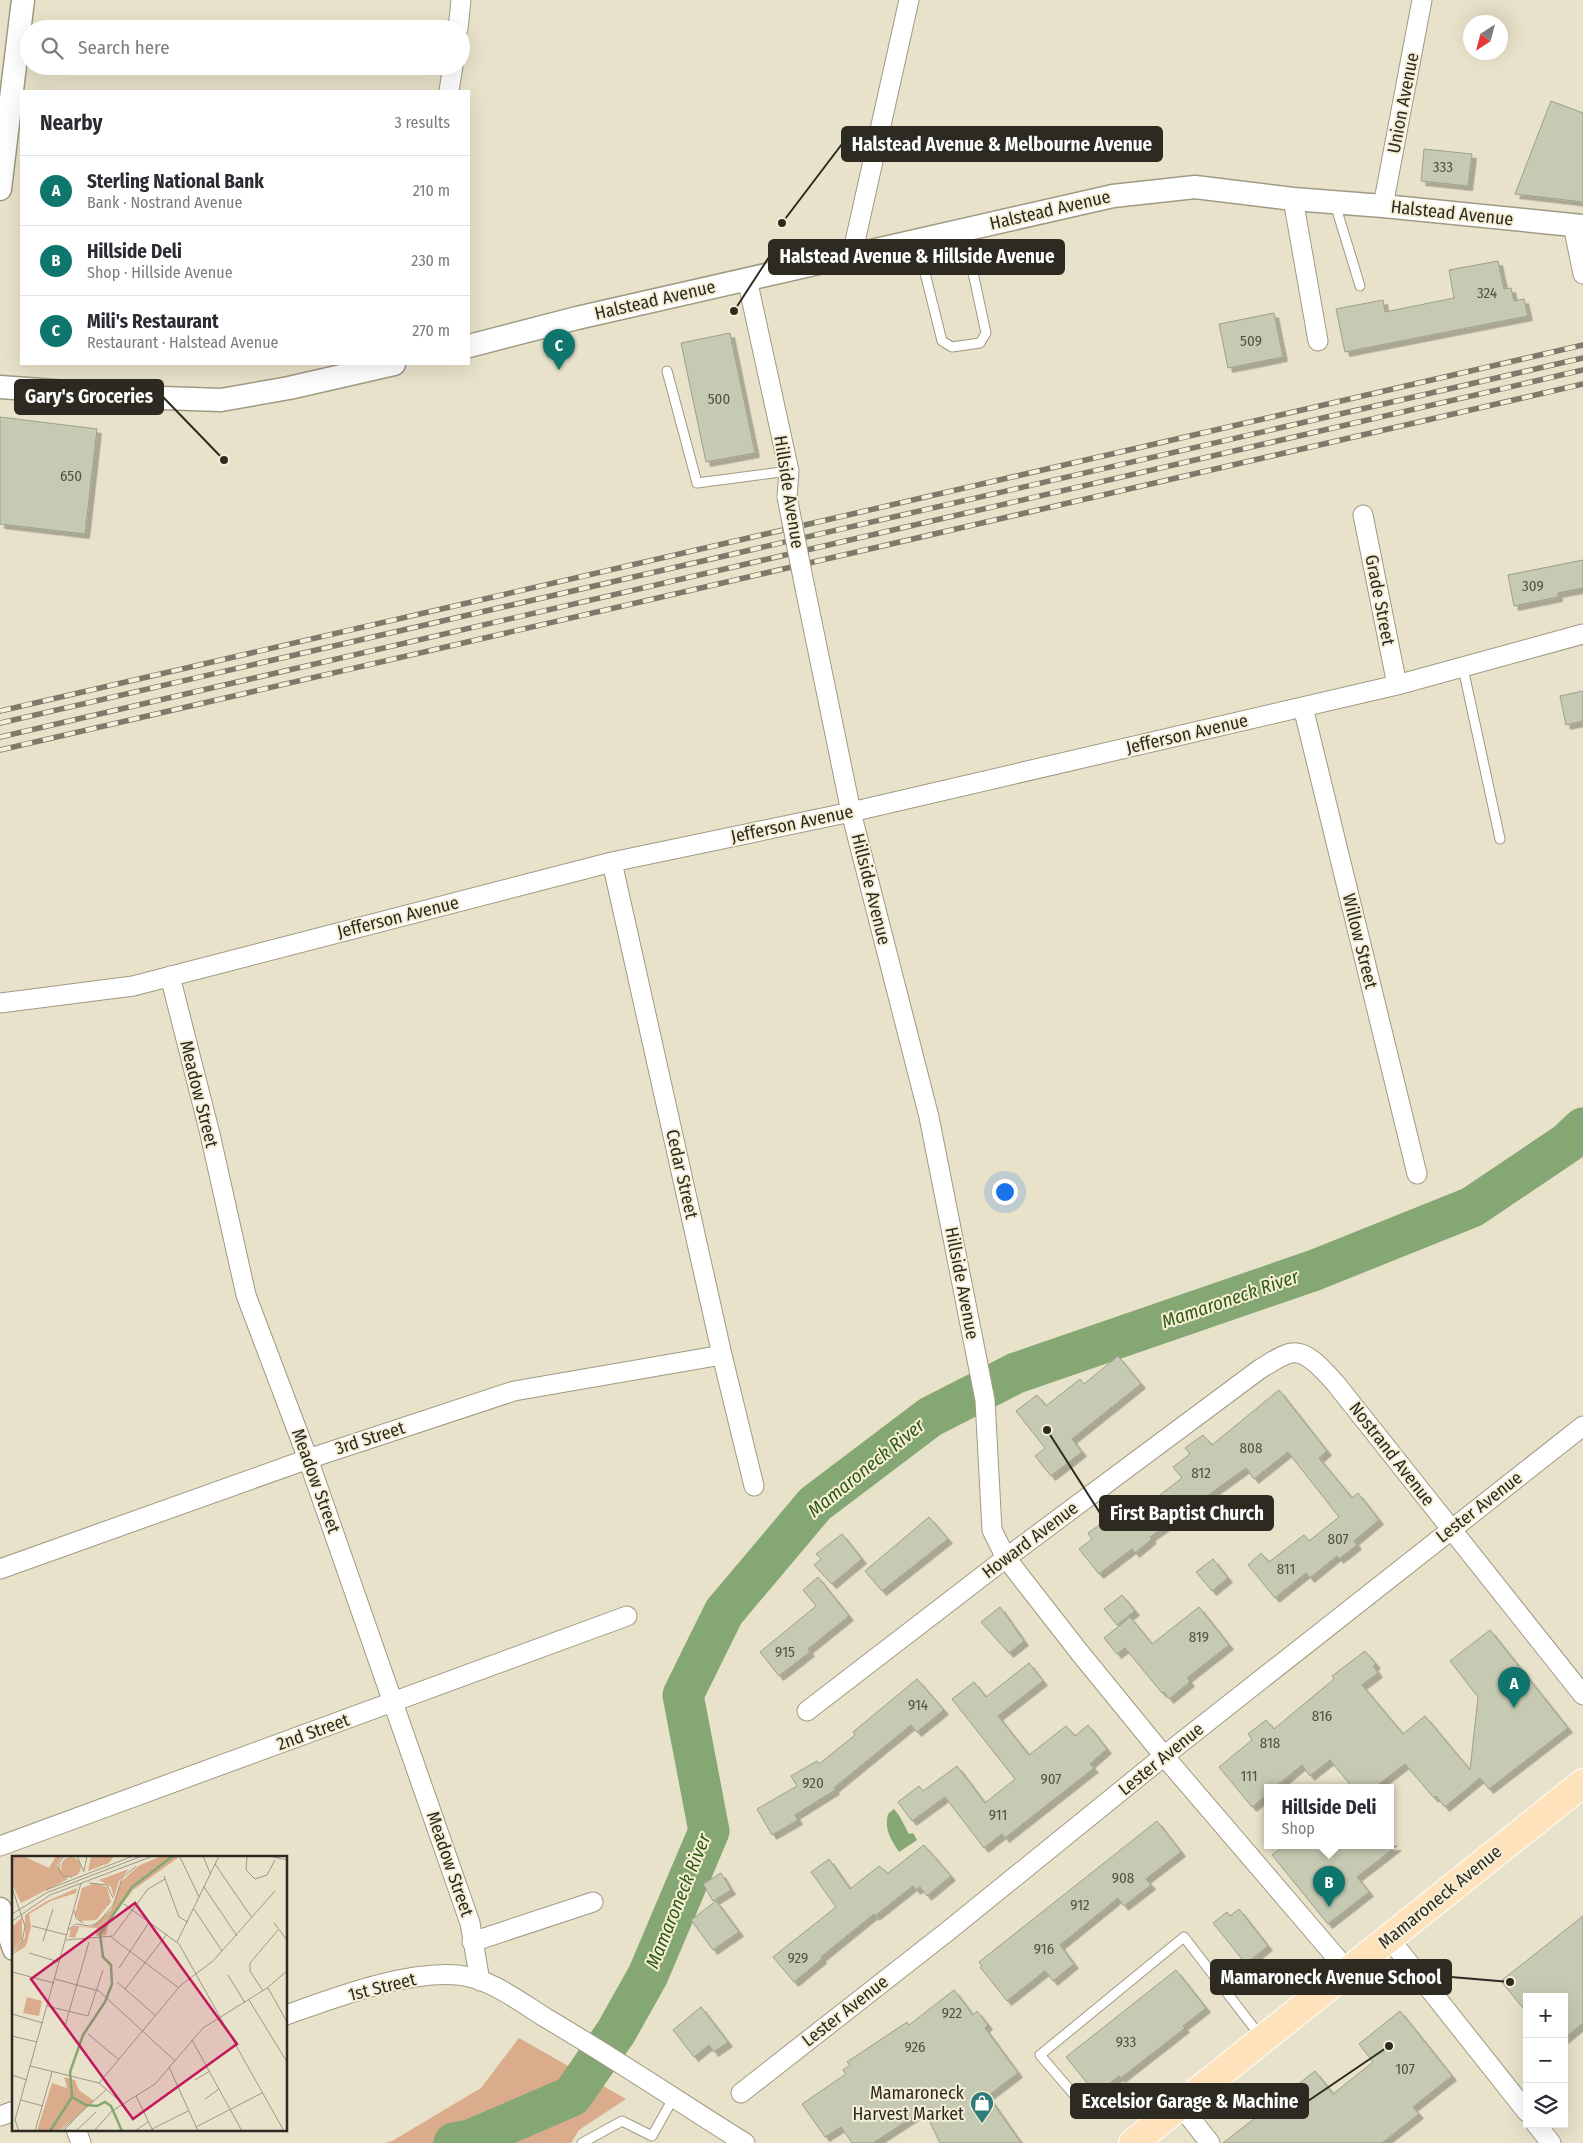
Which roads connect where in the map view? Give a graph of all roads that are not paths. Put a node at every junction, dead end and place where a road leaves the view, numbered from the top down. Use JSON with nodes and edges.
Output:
{"nodes":[{"id":1,"x":24,"y":0,"type":"edge"},
{"id":2,"x":461,"y":0,"type":"edge"},
{"id":3,"x":909,"y":0,"type":"edge"},
{"id":4,"x":1422,"y":0,"type":"edge"},
{"id":5,"x":21,"y":20,"type":"edge"},
{"id":6,"x":459,"y":20,"type":"edge"},
{"id":7,"x":20,"y":32,"type":"edge"},
{"id":8,"x":452,"y":75,"type":"edge"},
{"id":9,"x":450,"y":90,"type":"edge"},
{"id":10,"x":0,"y":189,"type":"edge"},
{"id":11,"x":1293,"y":199,"type":"junction"},
{"id":12,"x":1334,"y":201,"type":"junction"},
{"id":13,"x":1383,"y":206,"type":"junction"},
{"id":14,"x":1578,"y":226,"type":"edge"},
{"id":15,"x":964,"y":230,"type":"junction"},
{"id":16,"x":917,"y":241,"type":"junction"},
{"id":17,"x":852,"y":256,"type":"junction"},
{"id":18,"x":1583,"y":274,"type":"edge"},
{"id":19,"x":748,"y":280,"type":"junction"},
{"id":20,"x":1360,"y":286,"type":"dead end"},
{"id":21,"x":1318,"y":341,"type":"dead end"},
{"id":22,"x":470,"y":346,"type":"edge"},
{"id":23,"x":390,"y":365,"type":"edge"},
{"id":24,"x":668,"y":371,"type":"dead end"},
{"id":25,"x":0,"y":386,"type":"edge"},
{"id":26,"x":789,"y":471,"type":"junction"},
{"id":27,"x":1363,"y":515,"type":"dead end"},
{"id":28,"x":1583,"y":634,"type":"edge"},
{"id":29,"x":1463,"y":668,"type":"junction"},
{"id":30,"x":1397,"y":685,"type":"junction"},
{"id":31,"x":1303,"y":707,"type":"junction"},
{"id":32,"x":851,"y":812,"type":"junction"},
{"id":33,"x":1500,"y":839,"type":"dead end"},
{"id":34,"x":612,"y":862,"type":"junction"},
{"id":35,"x":170,"y":976,"type":"junction"},
{"id":36,"x":0,"y":1003,"type":"edge"},
{"id":37,"x":1417,"y":1174,"type":"dead end"},
{"id":38,"x":722,"y":1355,"type":"junction"},
{"id":39,"x":1282,"y":1358,"type":"joint"},
{"id":40,"x":1583,"y":1426,"type":"edge"},
{"id":41,"x":308,"y":1459,"type":"junction"},
{"id":42,"x":754,"y":1486,"type":"dead end"},
{"id":43,"x":1451,"y":1529,"type":"junction"},
{"id":44,"x":1006,"y":1558,"type":"junction"},
{"id":45,"x":0,"y":1569,"type":"edge"},
{"id":46,"x":627,"y":1616,"type":"dead end"},
{"id":47,"x":1583,"y":1695,"type":"edge"},
{"id":48,"x":394,"y":1702,"type":"junction"},
{"id":49,"x":807,"y":1711,"type":"dead end"},
{"id":50,"x":1164,"y":1756,"type":"junction"},
{"id":51,"x":1583,"y":1783,"type":"edge"},
{"id":52,"x":0,"y":1846,"type":"edge"},
{"id":53,"x":593,"y":1902,"type":"dead end"},
{"id":54,"x":0,"y":1908,"type":"edge"},
{"id":55,"x":1389,"y":1938,"type":"junction"},
{"id":56,"x":12,"y":1942,"type":"edge"},
{"id":57,"x":472,"y":1942,"type":"junction"},
{"id":58,"x":1348,"y":1971,"type":"junction"},
{"id":59,"x":480,"y":1981,"type":"junction"},
{"id":60,"x":288,"y":2014,"type":"edge"},
{"id":61,"x":1263,"y":2039,"type":"junction"},
{"id":62,"x":741,"y":2093,"type":"dead end"},
{"id":63,"x":674,"y":2097,"type":"junction"},
{"id":64,"x":1076,"y":2097,"type":"dead end"},
{"id":65,"x":1180,"y":2105,"type":"junction"},
{"id":66,"x":1523,"y":2107,"type":"edge"},
{"id":67,"x":12,"y":2112,"type":"edge"},
{"id":68,"x":0,"y":2116,"type":"edge"},
{"id":69,"x":1539,"y":2128,"type":"edge"},
{"id":70,"x":76,"y":2130,"type":"edge"},
{"id":71,"x":650,"y":2140,"type":"edge"},
{"id":72,"x":81,"y":2143,"type":"edge"},
{"id":73,"x":582,"y":2143,"type":"edge"},
{"id":74,"x":745,"y":2143,"type":"edge"},
{"id":75,"x":1133,"y":2143,"type":"edge"},
{"id":76,"x":1210,"y":2143,"type":"edge"},
{"id":77,"x":1551,"y":2143,"type":"edge"}],
"edges":[{"from":1,"to":5,"type":"street"},
{"from":2,"to":6,"type":"street"},
{"from":3,"to":17,"type":"street"},
{"from":4,"to":13,"type":"street","name":"Union Avenue"},
{"from":7,"to":10,"type":"street"},
{"from":8,"to":9,"type":"street"},
{"from":11,"to":12,"type":"street","name":"Halstead Avenue"},
{"from":11,"to":15,"type":"street","name":"Halstead Avenue"},
{"from":11,"to":21,"type":"street"},
{"from":12,"to":13,"type":"street","name":"Halstead Avenue"},
{"from":12,"to":20,"type":"lane"},
{"from":13,"to":14,"type":"street","name":"Halstead Avenue"},
{"from":14,"to":18,"type":"street"},
{"from":15,"to":16,"type":"street","name":"Halstead Avenue"},
{"from":15,"to":16,"type":"lane"},
{"from":16,"to":17,"type":"street","name":"Halstead Avenue"},
{"from":17,"to":19,"type":"street","name":"Halstead Avenue"},
{"from":19,"to":22,"type":"street","name":"Halstead Avenue"},
{"from":19,"to":26,"type":"street","name":"Hillside Avenue"},
{"from":23,"to":25,"type":"street"},
{"from":24,"to":26,"type":"lane"},
{"from":26,"to":32,"type":"street","name":"Hillside Avenue","bridge":true},
{"from":27,"to":30,"type":"street","name":"Grade Street"},
{"from":28,"to":29,"type":"street","name":"Jefferson Avenue"},
{"from":29,"to":30,"type":"street","name":"Jefferson Avenue"},
{"from":29,"to":33,"type":"lane"},
{"from":30,"to":31,"type":"street","name":"Jefferson Avenue"},
{"from":31,"to":32,"type":"street","name":"Jefferson Avenue"},
{"from":31,"to":37,"type":"street","name":"Willow Street"},
{"from":32,"to":34,"type":"street","name":"Jefferson Avenue"},
{"from":32,"to":44,"type":"street","name":"Hillside Avenue"},
{"from":34,"to":35,"type":"street","name":"Jefferson Avenue"},
{"from":34,"to":38,"type":"street","name":"Cedar Street"},
{"from":35,"to":36,"type":"street","name":"Jefferson Avenue"},
{"from":35,"to":41,"type":"street","name":"Meadow Street"},
{"from":38,"to":41,"type":"street","name":"3rd Street"},
{"from":38,"to":42,"type":"street","name":"Cedar Street"},
{"from":39,"to":43,"type":"street","name":"Nostrand Avenue"},
{"from":39,"to":44,"type":"street","name":"Howard Avenue"},
{"from":40,"to":43,"type":"street","name":"Lester Avenue"},
{"from":41,"to":45,"type":"street","name":"3rd Street"},
{"from":41,"to":48,"type":"street","name":"Meadow Street"},
{"from":43,"to":47,"type":"street","name":"Nostrand Avenue"},
{"from":43,"to":50,"type":"street","name":"Lester Avenue"},
{"from":44,"to":49,"type":"street","name":"Howard Avenue"},
{"from":44,"to":50,"type":"street","name":"Hillside Avenue"},
{"from":46,"to":48,"type":"street","name":"2nd Street"},
{"from":48,"to":52,"type":"street","name":"2nd Street"},
{"from":48,"to":57,"type":"street","name":"Meadow Street"},
{"from":50,"to":58,"type":"street"},
{"from":50,"to":62,"type":"street","name":"Lester Avenue"},
{"from":51,"to":55,"type":"main road","name":"Mamaroneck Avenue"},
{"from":53,"to":57,"type":"street"},
{"from":54,"to":56,"type":"street"},
{"from":55,"to":58,"type":"main road","name":"Mamaroneck Avenue"},
{"from":55,"to":66,"type":"street"},
{"from":57,"to":59,"type":"street","name":"Meadow Street"},
{"from":58,"to":61,"type":"main road","name":"Mamaroneck Avenue"},
{"from":59,"to":60,"type":"street","name":"1st Street"},
{"from":59,"to":63,"type":"street","name":"1st Street"},
{"from":61,"to":64,"type":"lane"},
{"from":61,"to":65,"type":"main road","name":"Mamaroneck Avenue"},
{"from":63,"to":71,"type":"lane"},
{"from":63,"to":74,"type":"street","name":"1st Street"},
{"from":65,"to":75,"type":"main road","name":"Mamaroneck Avenue"},
{"from":65,"to":76,"type":"street"},
{"from":67,"to":68,"type":"street"},
{"from":69,"to":77,"type":"street"},
{"from":70,"to":72,"type":"street"},
{"from":71,"to":73,"type":"lane"}]}
